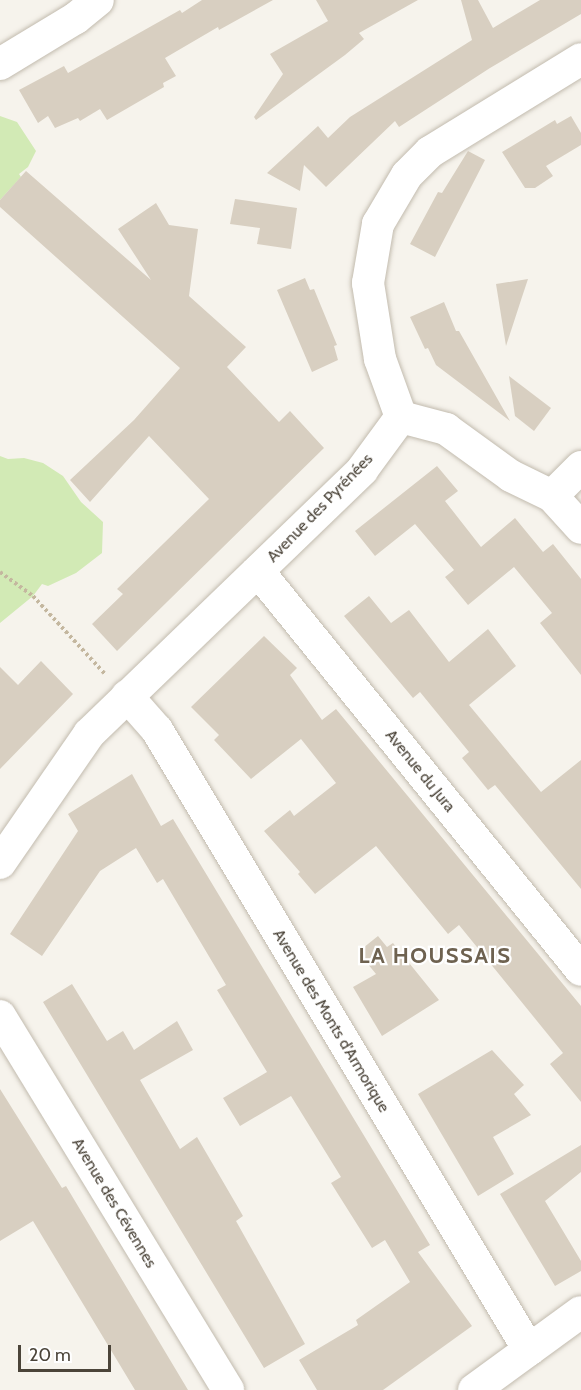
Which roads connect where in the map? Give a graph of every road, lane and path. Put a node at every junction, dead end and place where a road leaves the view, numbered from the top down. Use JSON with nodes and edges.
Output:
{"nodes":[{"id":1,"x":98,"y":0,"type":"edge"},
{"id":2,"x":581,"y":59,"type":"edge"},
{"id":3,"x":0,"y":64,"type":"edge"},
{"id":4,"x":401,"y":417,"type":"junction"},
{"id":5,"x":581,"y":467,"type":"edge"},
{"id":6,"x":552,"y":496,"type":"junction"},
{"id":7,"x":581,"y":528,"type":"edge"},
{"id":8,"x":0,"y":572,"type":"edge"},
{"id":9,"x":258,"y":572,"type":"junction"},
{"id":10,"x":127,"y":696,"type":"junction"},
{"id":11,"x":0,"y":863,"type":"edge"},
{"id":12,"x":581,"y":970,"type":"edge"},
{"id":13,"x":0,"y":1016,"type":"edge"},
{"id":14,"x":581,"y":1312,"type":"edge"},
{"id":15,"x":529,"y":1350,"type":"junction"},
{"id":16,"x":228,"y":1390,"type":"edge"},
{"id":17,"x":474,"y":1390,"type":"edge"}],
"edges":[{"from":1,"to":3,"type":"street"},
{"from":2,"to":4,"type":"street"},
{"from":4,"to":6,"type":"street"},
{"from":4,"to":9,"type":"street","name":"Avenue des Pyrénées"},
{"from":5,"to":6,"type":"street"},
{"from":6,"to":7,"type":"street"},
{"from":8,"to":10,"type":"path"},
{"from":9,"to":10,"type":"street","name":"Avenue des Pyrénées"},
{"from":9,"to":12,"type":"street","name":"Avenue du Jura"},
{"from":10,"to":11,"type":"street","name":"Avenue des Pyrénées"},
{"from":10,"to":15,"type":"street","name":"Avenue des Monts d'Armorique"},
{"from":13,"to":16,"type":"street","name":"Avenue des Cévennes"},
{"from":14,"to":15,"type":"street"},
{"from":15,"to":17,"type":"street"}]}
